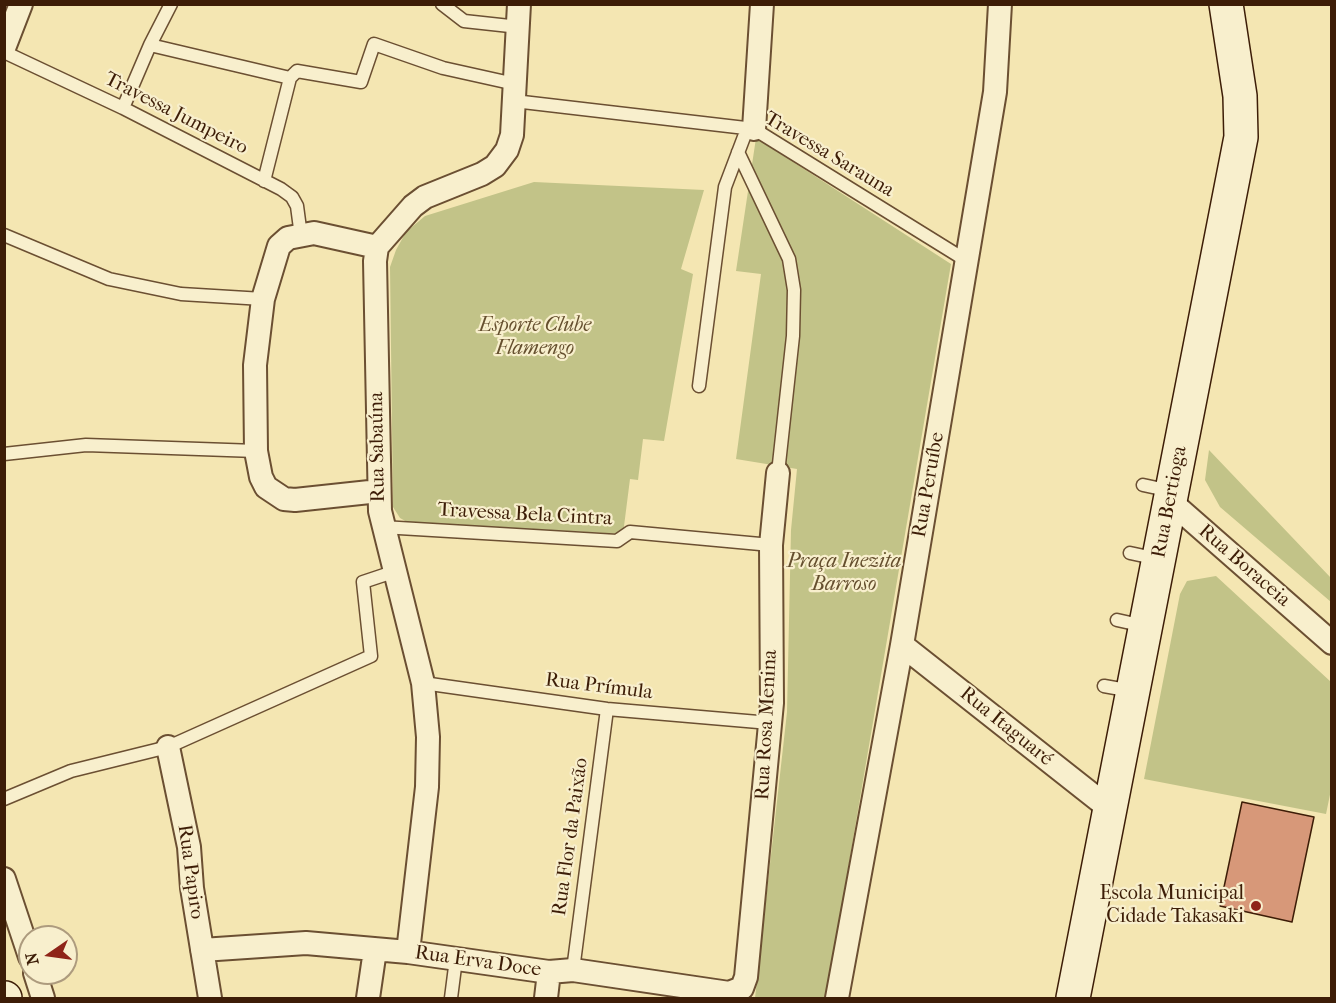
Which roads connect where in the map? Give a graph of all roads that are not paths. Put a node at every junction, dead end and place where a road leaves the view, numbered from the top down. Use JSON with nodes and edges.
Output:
{"nodes":[{"id":1,"x":21,"y":4,"type":"edge"},
{"id":2,"x":171,"y":4,"type":"edge"},
{"id":3,"x":442,"y":4,"type":"edge"},
{"id":4,"x":519,"y":4,"type":"edge"},
{"id":5,"x":762,"y":4,"type":"edge"},
{"id":6,"x":1000,"y":4,"type":"edge"},
{"id":7,"x":1226,"y":4,"type":"edge"},
{"id":8,"x":519,"y":27,"type":"junction"},
{"id":9,"x":150,"y":45,"type":"junction"},
{"id":10,"x":4,"y":50,"type":"edge"},
{"id":11,"x":290,"y":78,"type":"junction"},
{"id":12,"x":515,"y":92,"type":"junction"},
{"id":13,"x":123,"y":108,"type":"junction"},
{"id":14,"x":750,"y":129,"type":"junction"},
{"id":15,"x":738,"y":152,"type":"junction"},
{"id":16,"x":264,"y":181,"type":"junction"},
{"id":17,"x":4,"y":235,"type":"edge"},
{"id":18,"x":301,"y":236,"type":"junction"},
{"id":19,"x":377,"y":247,"type":"junction"},
{"id":20,"x":967,"y":261,"type":"junction"},
{"id":21,"x":263,"y":299,"type":"junction"},
{"id":22,"x":699,"y":386,"type":"dead end"},
{"id":23,"x":256,"y":451,"type":"junction"},
{"id":24,"x":4,"y":454,"type":"edge"},
{"id":25,"x":778,"y":473,"type":"joint"},
{"id":26,"x":379,"y":491,"type":"junction"},
{"id":27,"x":1162,"y":492,"type":"junction"},
{"id":28,"x":382,"y":527,"type":"junction"},
{"id":29,"x":771,"y":545,"type":"junction"},
{"id":30,"x":393,"y":572,"type":"junction"},
{"id":31,"x":1327,"y":635,"type":"edge"},
{"id":32,"x":902,"y":645,"type":"junction"},
{"id":33,"x":423,"y":684,"type":"junction"},
{"id":34,"x":607,"y":709,"type":"junction"},
{"id":35,"x":770,"y":723,"type":"junction"},
{"id":36,"x":168,"y":747,"type":"junction"},
{"id":37,"x":4,"y":799,"type":"edge"},
{"id":38,"x":1110,"y":809,"type":"junction"},
{"id":39,"x":4,"y":879,"type":"edge"},
{"id":40,"x":19,"y":925,"type":"edge"},
{"id":41,"x":202,"y":950,"type":"junction"},
{"id":42,"x":375,"y":950,"type":"junction"},
{"id":43,"x":408,"y":952,"type":"junction"},
{"id":44,"x":456,"y":959,"type":"junction"},
{"id":45,"x":573,"y":970,"type":"junction"},
{"id":46,"x":549,"y":972,"type":"junction"},
{"id":47,"x":746,"y":977,"type":"joint"},
{"id":48,"x":210,"y":999,"type":"edge"},
{"id":49,"x":368,"y":999,"type":"edge"},
{"id":50,"x":452,"y":999,"type":"edge"},
{"id":51,"x":546,"y":999,"type":"edge"},
{"id":52,"x":837,"y":999,"type":"edge"},
{"id":53,"x":1073,"y":999,"type":"edge"}],
"edges":[{"from":1,"to":10,"type":"street"},
{"from":2,"to":9,"type":"lane"},
{"from":3,"to":8,"type":"lane"},
{"from":4,"to":8,"type":"street"},
{"from":5,"to":14,"type":"street"},
{"from":6,"to":20,"type":"street","name":"Rua Peruíbe"},
{"from":7,"to":27,"type":"street","name":"Rua Bertioga"},
{"from":8,"to":12,"type":"street"},
{"from":9,"to":11,"type":"lane"},
{"from":9,"to":13,"type":"lane"},
{"from":10,"to":13,"type":"lane","name":"Travessa Jumpeiro"},
{"from":11,"to":12,"type":"lane","name":"Travessa Sarauna"},
{"from":11,"to":16,"type":"lane"},
{"from":12,"to":14,"type":"lane","name":"Travessa Sarauna"},
{"from":12,"to":19,"type":"street"},
{"from":13,"to":16,"type":"lane","name":"Travessa Jumpeiro"},
{"from":14,"to":15,"type":"lane"},
{"from":14,"to":20,"type":"lane","name":"Travessa Sarauna"},
{"from":15,"to":22,"type":"lane"},
{"from":15,"to":25,"type":"lane"},
{"from":16,"to":18,"type":"lane","name":"Travessa Jumpeiro"},
{"from":17,"to":21,"type":"lane"},
{"from":18,"to":19,"type":"street"},
{"from":18,"to":21,"type":"street"},
{"from":19,"to":26,"type":"street","name":"Rua Sabaúna"},
{"from":20,"to":32,"type":"street","name":"Rua Peruíbe"},
{"from":21,"to":23,"type":"street"},
{"from":23,"to":24,"type":"lane"},
{"from":23,"to":26,"type":"street"},
{"from":25,"to":29,"type":"street","name":"Rua Rosa Menina"},
{"from":26,"to":28,"type":"street","name":"Rua Sabaúna"},
{"from":27,"to":31,"type":"street","name":"Rua Boraceia"},
{"from":27,"to":38,"type":"street","name":"Rua Bertioga"},
{"from":28,"to":29,"type":"lane","name":"Travessa Bela Cintra"},
{"from":28,"to":30,"type":"street","name":"Rua Sabaúna"},
{"from":29,"to":35,"type":"street","name":"Rua Rosa Menina"},
{"from":30,"to":33,"type":"street","name":"Rua Sabaúna"},
{"from":30,"to":36,"type":"lane"},
{"from":32,"to":38,"type":"street","name":"Rua Itaguaré"},
{"from":32,"to":52,"type":"street","name":"Rua Peruíbe"},
{"from":33,"to":34,"type":"lane","name":"Rua Prímula"},
{"from":33,"to":43,"type":"street","name":"Rua Sabaúna"},
{"from":34,"to":35,"type":"lane","name":"Rua Prímula"},
{"from":34,"to":45,"type":"lane","name":"Rua Flor da Paixão"},
{"from":35,"to":47,"type":"street","name":"Rua Rosa Menina"},
{"from":36,"to":37,"type":"lane"},
{"from":36,"to":41,"type":"street","name":"Rua Papiro"},
{"from":38,"to":53,"type":"street","name":"Rua Bertioga"},
{"from":39,"to":40,"type":"street"},
{"from":41,"to":42,"type":"street","name":"Rua Erva Doce"},
{"from":41,"to":48,"type":"street","name":"Rua Papiro"},
{"from":42,"to":43,"type":"street","name":"Rua Erva Doce"},
{"from":42,"to":49,"type":"street"},
{"from":43,"to":44,"type":"street","name":"Rua Erva Doce"},
{"from":44,"to":46,"type":"street","name":"Rua Erva Doce"},
{"from":44,"to":50,"type":"lane"},
{"from":45,"to":46,"type":"street","name":"Rua Erva Doce"},
{"from":45,"to":47,"type":"street","name":"Rua Erva Doce"},
{"from":46,"to":51,"type":"street"}]}
